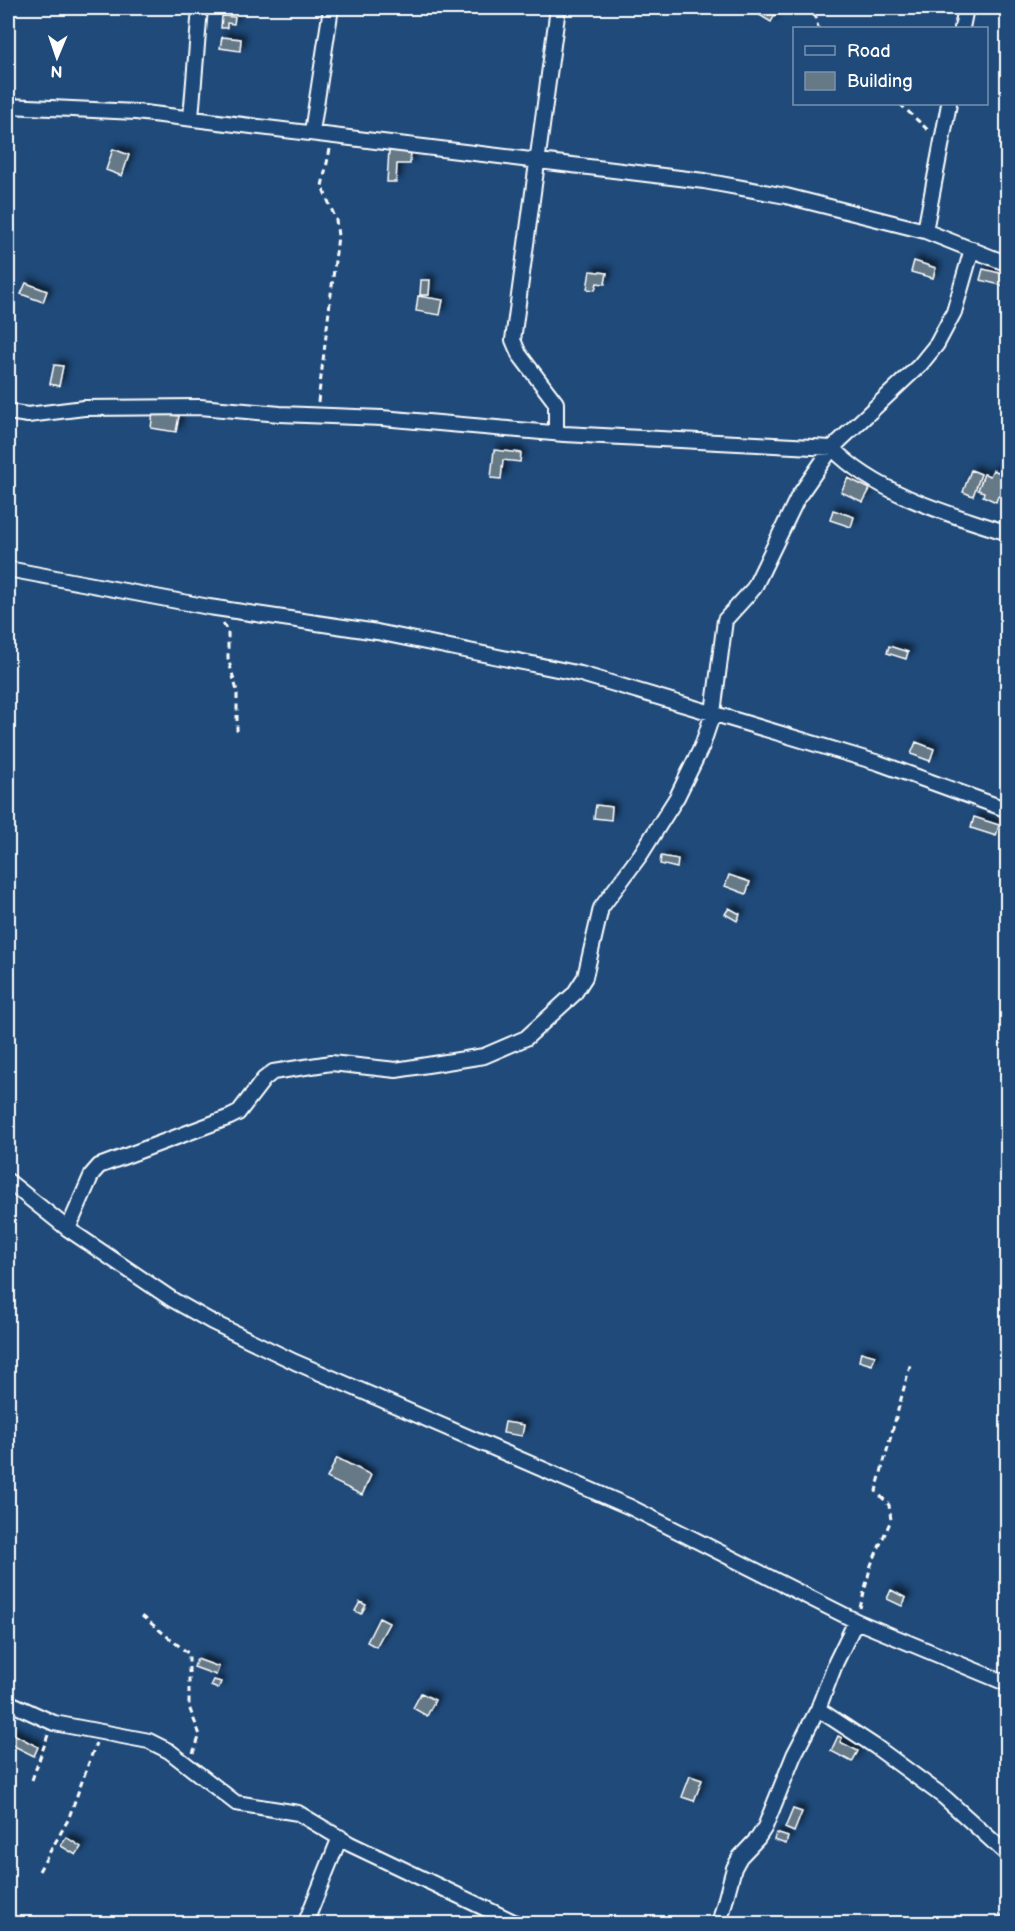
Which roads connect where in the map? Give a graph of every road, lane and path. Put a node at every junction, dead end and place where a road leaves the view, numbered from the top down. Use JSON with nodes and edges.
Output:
{"nodes":[{"id":1,"x":200,"y":8,"type":"edge"},
{"id":2,"x":331,"y":8,"type":"edge"},
{"id":3,"x":558,"y":8,"type":"edge"},
{"id":4,"x":805,"y":8,"type":"edge"},
{"id":5,"x":966,"y":8,"type":"edge"},
{"id":6,"x":818,"y":27,"type":"edge"},
{"id":7,"x":962,"y":27,"type":"edge"},
{"id":8,"x":901,"y":105,"type":"edge"},
{"id":9,"x":948,"y":105,"type":"edge"},
{"id":10,"x":8,"y":106,"type":"edge"},
{"id":11,"x":191,"y":118,"type":"junction"},
{"id":12,"x":312,"y":132,"type":"junction"},
{"id":13,"x":333,"y":135,"type":"junction"},
{"id":14,"x":941,"y":144,"type":"junction"},
{"id":15,"x":537,"y":161,"type":"junction"},
{"id":16,"x":925,"y":231,"type":"junction"},
{"id":17,"x":972,"y":249,"type":"junction"},
{"id":18,"x":1008,"y":264,"type":"edge"},
{"id":19,"x":8,"y":412,"type":"edge"},
{"id":20,"x":316,"y":416,"type":"junction"},
{"id":21,"x":556,"y":433,"type":"junction"},
{"id":22,"x":832,"y":448,"type":"junction"},
{"id":23,"x":1008,"y":533,"type":"edge"},
{"id":24,"x":8,"y":569,"type":"edge"},
{"id":25,"x":211,"y":607,"type":"junction"},
{"id":26,"x":713,"y":713,"type":"junction"},
{"id":27,"x":237,"y":731,"type":"dead end"},
{"id":28,"x":1008,"y":810,"type":"edge"},
{"id":29,"x":8,"y":1182,"type":"edge"},
{"id":30,"x":68,"y":1229,"type":"junction"},
{"id":31,"x":910,"y":1362,"type":"dead end"},
{"id":32,"x":142,"y":1616,"type":"dead end"},
{"id":33,"x":856,"y":1621,"type":"junction"},
{"id":34,"x":1008,"y":1684,"type":"edge"},
{"id":35,"x":8,"y":1702,"type":"edge"},
{"id":36,"x":818,"y":1709,"type":"junction"},
{"id":37,"x":54,"y":1723,"type":"junction"},
{"id":38,"x":99,"y":1733,"type":"junction"},
{"id":39,"x":187,"y":1765,"type":"junction"},
{"id":40,"x":32,"y":1780,"type":"dead end"},
{"id":41,"x":340,"y":1837,"type":"junction"},
{"id":42,"x":1008,"y":1855,"type":"edge"},
{"id":43,"x":39,"y":1871,"type":"dead end"},
{"id":44,"x":305,"y":1923,"type":"edge"},
{"id":45,"x":518,"y":1923,"type":"edge"},
{"id":46,"x":719,"y":1923,"type":"edge"}],
"edges":[{"from":1,"to":11,"type":"street"},
{"from":2,"to":12,"type":"street"},
{"from":3,"to":15,"type":"street"},
{"from":4,"to":6,"type":"path"},
{"from":5,"to":7,"type":"street"},
{"from":8,"to":14,"type":"path"},
{"from":9,"to":14,"type":"street"},
{"from":10,"to":11,"type":"street"},
{"from":11,"to":12,"type":"street"},
{"from":12,"to":13,"type":"street"},
{"from":13,"to":15,"type":"street"},
{"from":13,"to":20,"type":"path"},
{"from":14,"to":16,"type":"street"},
{"from":15,"to":16,"type":"street"},
{"from":15,"to":21,"type":"street"},
{"from":16,"to":17,"type":"street"},
{"from":17,"to":18,"type":"street"},
{"from":17,"to":22,"type":"street"},
{"from":19,"to":20,"type":"street"},
{"from":20,"to":21,"type":"street"},
{"from":21,"to":22,"type":"street"},
{"from":22,"to":23,"type":"street"},
{"from":22,"to":26,"type":"street"},
{"from":24,"to":25,"type":"street"},
{"from":25,"to":26,"type":"street"},
{"from":25,"to":27,"type":"path"},
{"from":26,"to":28,"type":"street"},
{"from":26,"to":30,"type":"street"},
{"from":29,"to":30,"type":"street"},
{"from":30,"to":33,"type":"street"},
{"from":31,"to":33,"type":"path"},
{"from":32,"to":39,"type":"path"},
{"from":33,"to":34,"type":"street"},
{"from":33,"to":36,"type":"street"},
{"from":35,"to":37,"type":"street"},
{"from":36,"to":42,"type":"street"},
{"from":36,"to":46,"type":"street"},
{"from":37,"to":38,"type":"street"},
{"from":37,"to":40,"type":"path"},
{"from":38,"to":39,"type":"street"},
{"from":38,"to":43,"type":"path"},
{"from":39,"to":41,"type":"street"},
{"from":41,"to":44,"type":"street"},
{"from":41,"to":45,"type":"street"}]}
